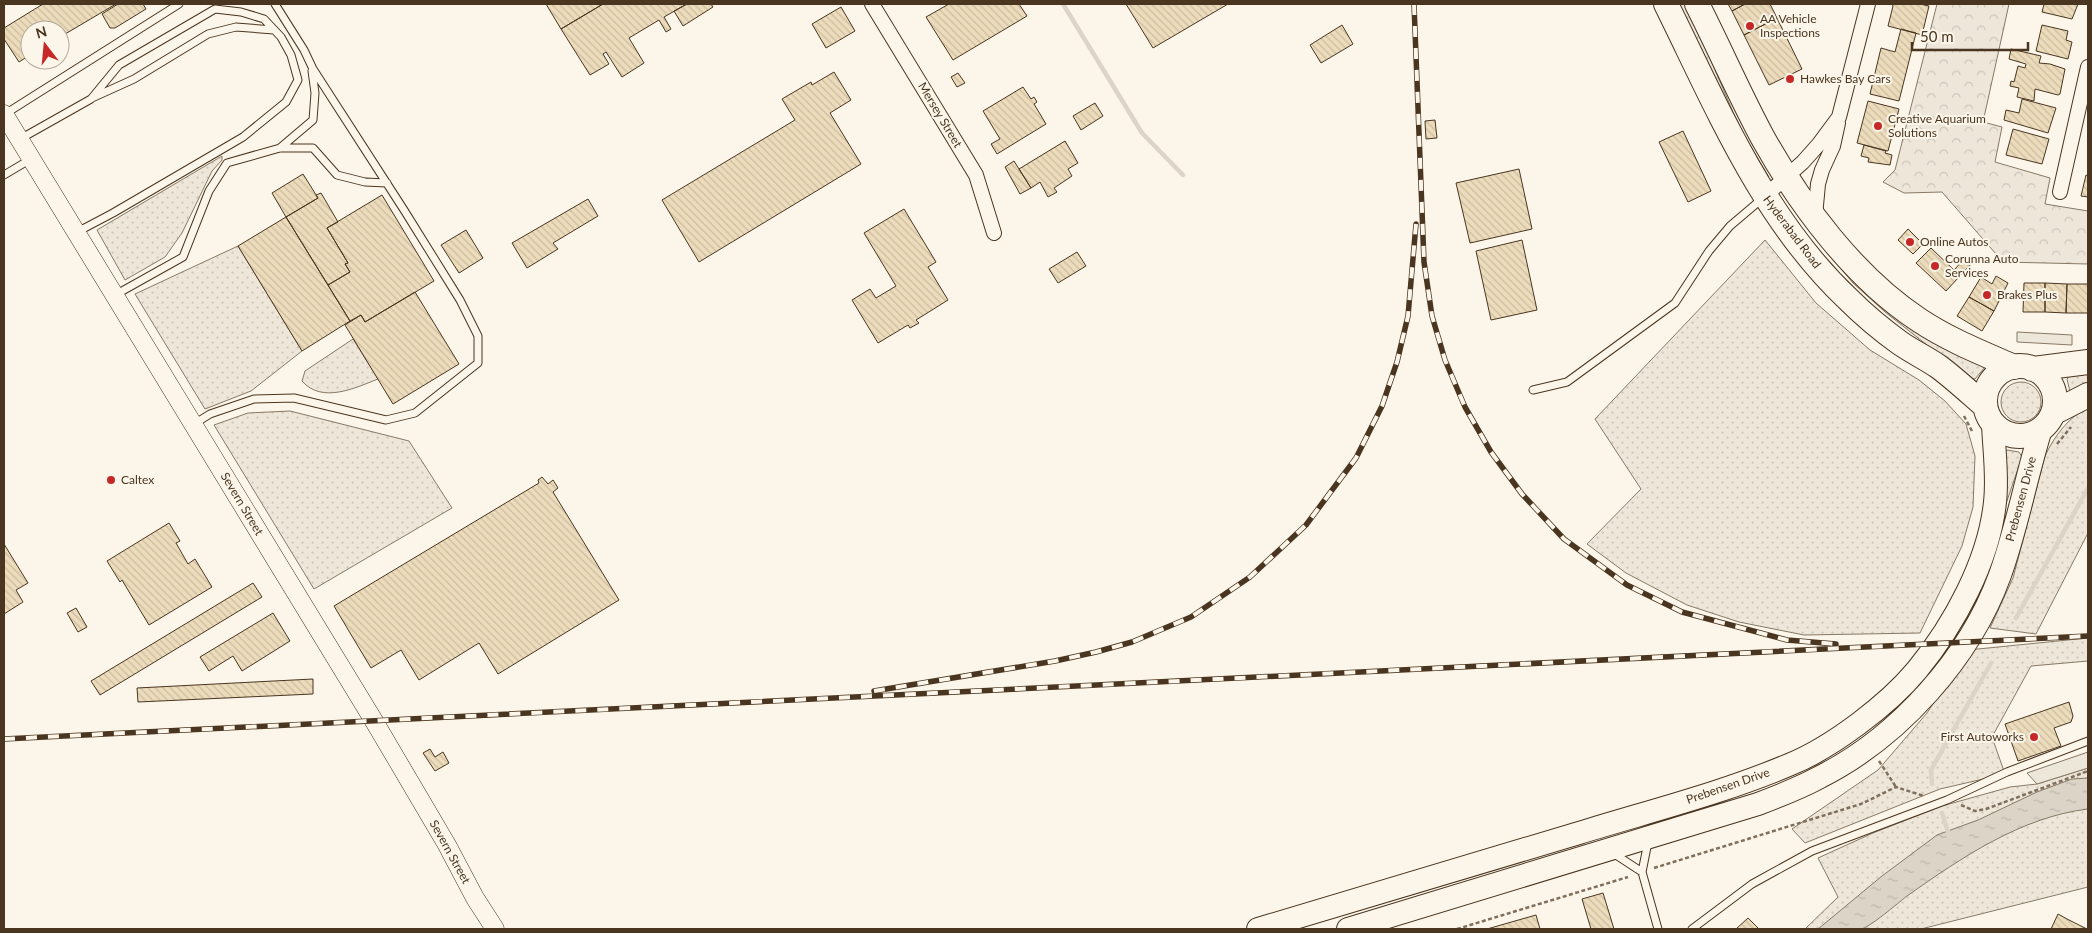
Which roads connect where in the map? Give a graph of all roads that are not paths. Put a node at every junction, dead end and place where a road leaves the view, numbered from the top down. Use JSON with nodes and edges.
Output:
{"nodes":[{"id":1,"x":179,"y":4,"type":"edge"},
{"id":2,"x":275,"y":4,"type":"edge"},
{"id":3,"x":872,"y":4,"type":"edge"},
{"id":4,"x":1666,"y":4,"type":"edge"},
{"id":5,"x":1697,"y":4,"type":"edge"},
{"id":6,"x":1868,"y":4,"type":"edge"},
{"id":7,"x":274,"y":30,"type":"junction"},
{"id":8,"x":304,"y":50,"type":"junction"},
{"id":9,"x":2088,"y":68,"type":"edge"},
{"id":10,"x":91,"y":99,"type":"junction"},
{"id":11,"x":1839,"y":118,"type":"junction"},
{"id":12,"x":9,"y":125,"type":"edge"},
{"id":13,"x":280,"y":148,"type":"junction"},
{"id":14,"x":32,"y":158,"type":"junction"},
{"id":15,"x":4,"y":175,"type":"edge"},
{"id":16,"x":1787,"y":176,"type":"junction"},
{"id":17,"x":387,"y":183,"type":"junction"},
{"id":18,"x":2060,"y":192,"type":"dead end"},
{"id":19,"x":1765,"y":196,"type":"junction"},
{"id":20,"x":1815,"y":216,"type":"junction"},
{"id":21,"x":76,"y":232,"type":"junction"},
{"id":22,"x":994,"y":233,"type":"dead end"},
{"id":23,"x":115,"y":295,"type":"junction"},
{"id":24,"x":2088,"y":362,"type":"edge"},
{"id":25,"x":2023,"y":368,"type":"junction"},
{"id":26,"x":1533,"y":390,"type":"dead end"},
{"id":27,"x":2088,"y":395,"type":"edge"},
{"id":28,"x":1984,"y":423,"type":"junction"},
{"id":29,"x":194,"y":424,"type":"junction"},
{"id":30,"x":2050,"y":429,"type":"junction"},
{"id":31,"x":2088,"y":741,"type":"edge"},
{"id":32,"x":1649,"y":837,"type":"junction"},
{"id":33,"x":1608,"y":849,"type":"junction"},
{"id":34,"x":1642,"y":872,"type":"junction"},
{"id":35,"x":475,"y":898,"type":"junction"},
{"id":36,"x":483,"y":929,"type":"edge"},
{"id":37,"x":495,"y":929,"type":"edge"},
{"id":38,"x":1258,"y":929,"type":"edge"},
{"id":39,"x":1348,"y":929,"type":"edge"},
{"id":40,"x":1658,"y":929,"type":"edge"},
{"id":41,"x":1692,"y":929,"type":"edge"}],
"edges":[{"from":1,"to":12,"type":"lane"},
{"from":2,"to":8,"type":"lane"},
{"from":3,"to":22,"type":"street","name":"Mersey Street"},
{"from":4,"to":19,"type":"highway","name":"Hyderabad Road"},
{"from":5,"to":16,"type":"highway"},
{"from":6,"to":11,"type":"street"},
{"from":7,"to":10,"type":"lane"},
{"from":7,"to":10,"type":"lane"},
{"from":7,"to":21,"type":"lane"},
{"from":8,"to":13,"type":"lane"},
{"from":8,"to":17,"type":"lane"},
{"from":9,"to":18,"type":"street"},
{"from":10,"to":12,"type":"lane"},
{"from":11,"to":16,"type":"street"},
{"from":11,"to":20,"type":"street"},
{"from":12,"to":14,"type":"street","name":"Severn Street"},
{"from":13,"to":17,"type":"lane"},
{"from":13,"to":23,"type":"lane"},
{"from":14,"to":15,"type":"lane"},
{"from":14,"to":21,"type":"street","name":"Severn Street"},
{"from":16,"to":19,"type":"street"},
{"from":16,"to":20,"type":"highway"},
{"from":17,"to":29,"type":"lane"},
{"from":19,"to":26,"type":"lane"},
{"from":19,"to":28,"type":"highway","name":"Hyderabad Road"},
{"from":20,"to":25,"type":"highway"},
{"from":21,"to":23,"type":"street","name":"Severn Street"},
{"from":23,"to":29,"type":"street","name":"Severn Street"},
{"from":24,"to":25,"type":"highway"},
{"from":25,"to":28,"type":"highway"},
{"from":25,"to":30,"type":"highway"},
{"from":27,"to":30,"type":"highway"},
{"from":28,"to":30,"type":"highway"},
{"from":28,"to":38,"type":"main road","name":"Prebensen Drive"},
{"from":29,"to":35,"type":"street","name":"Severn Street"},
{"from":30,"to":32,"type":"main road","name":"Prebensen Drive"},
{"from":31,"to":41,"type":"lane"},
{"from":32,"to":33,"type":"main road","name":"Prebensen Drive"},
{"from":32,"to":34,"type":"lane"},
{"from":33,"to":34,"type":"lane"},
{"from":33,"to":39,"type":"main road","name":"Prebensen Drive"},
{"from":34,"to":40,"type":"lane"},
{"from":35,"to":36,"type":"street","name":"Severn Street"},
{"from":35,"to":37,"type":"street","name":"Severn Street"}]}
